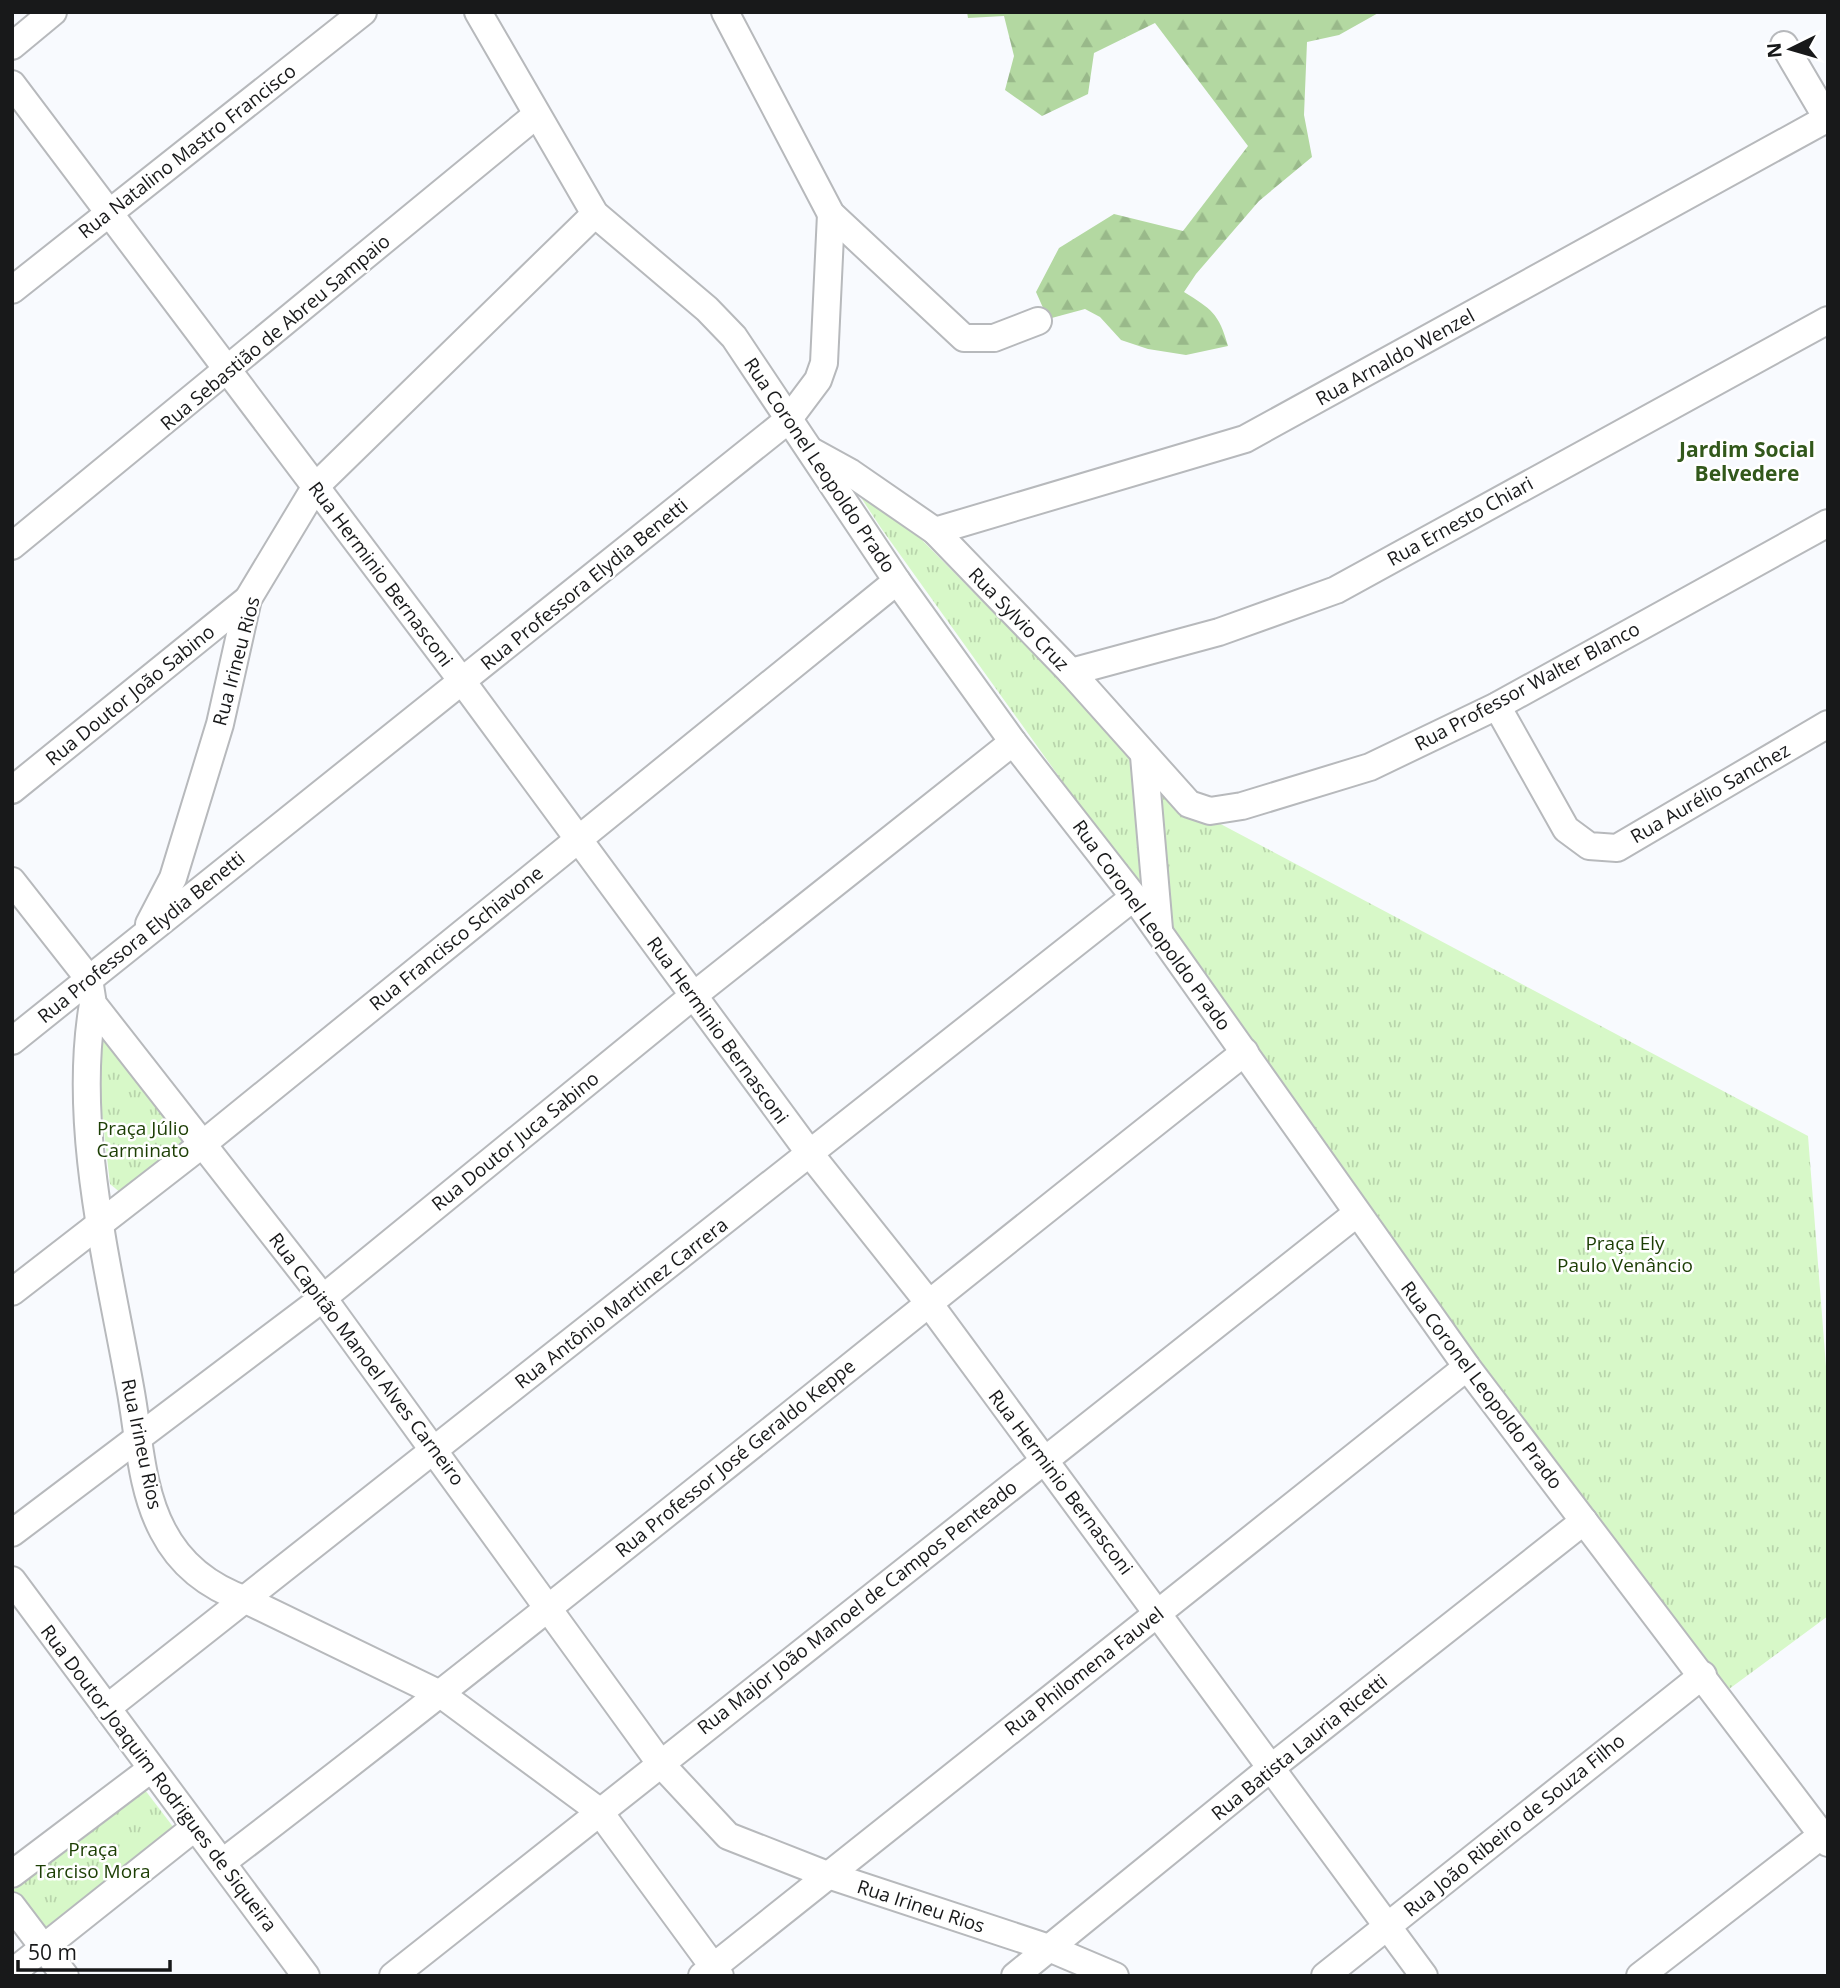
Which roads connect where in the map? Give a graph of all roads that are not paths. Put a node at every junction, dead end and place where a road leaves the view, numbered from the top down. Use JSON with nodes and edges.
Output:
{"nodes":[{"id":1,"x":53,"y":12,"type":"edge"},
{"id":2,"x":363,"y":12,"type":"edge"},
{"id":3,"x":478,"y":12,"type":"edge"},
{"id":4,"x":725,"y":12,"type":"edge"},
{"id":5,"x":1784,"y":45,"type":"dead end"},
{"id":6,"x":12,"y":46,"type":"edge"},
{"id":7,"x":12,"y":84,"type":"edge"},
{"id":8,"x":535,"y":116,"type":"junction"},
{"id":9,"x":1827,"y":119,"type":"edge"},
{"id":10,"x":108,"y":212,"type":"junction"},
{"id":11,"x":595,"y":214,"type":"junction"},
{"id":12,"x":831,"y":214,"type":"junction"},
{"id":13,"x":12,"y":290,"type":"edge"},
{"id":14,"x":1828,"y":320,"type":"edge"},
{"id":15,"x":1038,"y":321,"type":"dead end"},
{"id":16,"x":228,"y":372,"type":"junction"},
{"id":17,"x":789,"y":420,"type":"junction"},
{"id":18,"x":807,"y":448,"type":"junction"},
{"id":19,"x":316,"y":486,"type":"junction"},
{"id":20,"x":1828,"y":523,"type":"edge"},
{"id":21,"x":934,"y":531,"type":"junction"},
{"id":22,"x":12,"y":546,"type":"edge"},
{"id":23,"x":897,"y":580,"type":"junction"},
{"id":24,"x":248,"y":599,"type":"junction"},
{"id":25,"x":1071,"y":672,"type":"junction"},
{"id":26,"x":462,"y":681,"type":"junction"},
{"id":27,"x":1497,"y":706,"type":"junction"},
{"id":28,"x":1828,"y":724,"type":"edge"},
{"id":29,"x":1013,"y":742,"type":"junction"},
{"id":30,"x":1144,"y":756,"type":"junction"},
{"id":31,"x":12,"y":790,"type":"edge"},
{"id":32,"x":1210,"y":811,"type":"joint"},
{"id":33,"x":578,"y":839,"type":"junction"},
{"id":34,"x":12,"y":881,"type":"edge"},
{"id":35,"x":1134,"y":897,"type":"junction"},
{"id":36,"x":1159,"y":931,"type":"junction"},
{"id":37,"x":144,"y":934,"type":"junction"},
{"id":38,"x":91,"y":991,"type":"junction"},
{"id":39,"x":693,"y":996,"type":"junction"},
{"id":40,"x":12,"y":1041,"type":"edge"},
{"id":41,"x":1245,"y":1052,"type":"junction"},
{"id":42,"x":204,"y":1143,"type":"junction"},
{"id":43,"x":811,"y":1155,"type":"junction"},
{"id":44,"x":1356,"y":1213,"type":"junction"},
{"id":45,"x":101,"y":1223,"type":"junction"},
{"id":46,"x":12,"y":1292,"type":"edge"},
{"id":47,"x":323,"y":1298,"type":"junction"},
{"id":48,"x":928,"y":1302,"type":"junction"},
{"id":49,"x":1467,"y":1367,"type":"junction"},
{"id":50,"x":139,"y":1437,"type":"junction"},
{"id":51,"x":435,"y":1450,"type":"junction"},
{"id":52,"x":1044,"y":1460,"type":"junction"},
{"id":53,"x":1584,"y":1521,"type":"junction"},
{"id":54,"x":12,"y":1533,"type":"edge"},
{"id":55,"x":12,"y":1580,"type":"edge"},
{"id":56,"x":246,"y":1600,"type":"junction"},
{"id":57,"x":550,"y":1607,"type":"junction"},
{"id":58,"x":1158,"y":1613,"type":"junction"},
{"id":59,"x":1703,"y":1675,"type":"junction"},
{"id":60,"x":442,"y":1695,"type":"junction"},
{"id":61,"x":107,"y":1708,"type":"junction"},
{"id":62,"x":660,"y":1763,"type":"junction"},
{"id":63,"x":1272,"y":1767,"type":"junction"},
{"id":64,"x":151,"y":1769,"type":"junction"},
{"id":65,"x":599,"y":1811,"type":"junction"},
{"id":66,"x":194,"y":1828,"type":"junction"},
{"id":67,"x":728,"y":1836,"type":"joint"},
{"id":68,"x":1825,"y":1839,"type":"edge"},
{"id":69,"x":223,"y":1861,"type":"junction"},
{"id":70,"x":12,"y":1874,"type":"edge"},
{"id":71,"x":825,"y":1874,"type":"junction"},
{"id":72,"x":12,"y":1906,"type":"edge"},
{"id":73,"x":1389,"y":1925,"type":"junction"},
{"id":74,"x":1049,"y":1948,"type":"junction"},
{"id":75,"x":43,"y":1949,"type":"junction"},
{"id":76,"x":18,"y":1968,"type":"edge"},
{"id":77,"x":712,"y":1973,"type":"edge"},
{"id":78,"x":65,"y":1976,"type":"edge"},
{"id":79,"x":306,"y":1976,"type":"edge"},
{"id":80,"x":393,"y":1976,"type":"edge"},
{"id":81,"x":1015,"y":1976,"type":"edge"},
{"id":82,"x":1115,"y":1976,"type":"edge"},
{"id":83,"x":1325,"y":1976,"type":"edge"},
{"id":84,"x":1424,"y":1976,"type":"edge"},
{"id":85,"x":1640,"y":1976,"type":"edge"}],
"edges":[{"from":1,"to":6,"type":"street"},
{"from":2,"to":10,"type":"street","name":"Rua Natalino Mastro Francisco"},
{"from":3,"to":8,"type":"street","name":"Rua Coronel Leopoldo Prado"},
{"from":4,"to":12,"type":"street"},
{"from":5,"to":9,"type":"street"},
{"from":7,"to":10,"type":"street","name":"Rua Herminio Bernasconi"},
{"from":8,"to":11,"type":"street","name":"Rua Coronel Leopoldo Prado"},
{"from":8,"to":16,"type":"street","name":"Rua Sebastião de Abreu Sampaio"},
{"from":9,"to":21,"type":"street","name":"Rua Arnaldo Wenzel"},
{"from":10,"to":13,"type":"street","name":"Rua Natalino Mastro Francisco"},
{"from":10,"to":16,"type":"street","name":"Rua Herminio Bernasconi"},
{"from":11,"to":17,"type":"street","name":"Rua Coronel Leopoldo Prado"},
{"from":11,"to":19,"type":"street","name":"Rua Irineu Rios"},
{"from":12,"to":15,"type":"street"},
{"from":12,"to":17,"type":"street","name":"Rua Professora Elydia Benetti"},
{"from":14,"to":25,"type":"street","name":"Rua Ernesto Chiari"},
{"from":16,"to":19,"type":"street","name":"Rua Herminio Bernasconi"},
{"from":16,"to":22,"type":"street","name":"Rua Sebastião de Abreu Sampaio"},
{"from":17,"to":18,"type":"street","name":"Rua Coronel Leopoldo Prado"},
{"from":17,"to":26,"type":"street","name":"Rua Professora Elydia Benetti"},
{"from":18,"to":21,"type":"street","name":"Rua Sylvio Cruz"},
{"from":18,"to":23,"type":"street","name":"Rua Coronel Leopoldo Prado"},
{"from":19,"to":24,"type":"street","name":"Rua Irineu Rios"},
{"from":19,"to":26,"type":"street","name":"Rua Herminio Bernasconi"},
{"from":20,"to":27,"type":"street","name":"Rua Professor Walter Blanco"},
{"from":21,"to":25,"type":"street","name":"Rua Sylvio Cruz"},
{"from":23,"to":29,"type":"street","name":"Rua Coronel Leopoldo Prado"},
{"from":23,"to":33,"type":"street","name":"Rua Francisco Schiavone"},
{"from":24,"to":31,"type":"street","name":"Rua Doutor João Sabino"},
{"from":24,"to":37,"type":"street","name":"Rua Irineu Rios"},
{"from":25,"to":30,"type":"street","name":"Rua Sylvio Cruz"},
{"from":26,"to":33,"type":"street","name":"Rua Herminio Bernasconi"},
{"from":26,"to":37,"type":"street","name":"Rua Professora Elydia Benetti"},
{"from":27,"to":28,"type":"street","name":"Rua Aurélio Sanchez"},
{"from":27,"to":32,"type":"street","name":"Rua Professor Walter Blanco"},
{"from":29,"to":35,"type":"street","name":"Rua Coronel Leopoldo Prado"},
{"from":29,"to":39,"type":"street","name":"Rua Doutor Juca Sabino"},
{"from":30,"to":32,"type":"street","name":"Rua Sylvio Cruz"},
{"from":30,"to":36,"type":"street"},
{"from":33,"to":39,"type":"street","name":"Rua Herminio Bernasconi"},
{"from":33,"to":42,"type":"street","name":"Rua Francisco Schiavone"},
{"from":34,"to":38,"type":"street","name":"Rua Capitão Manoel Alves Carneiro"},
{"from":35,"to":36,"type":"street","name":"Rua Coronel Leopoldo Prado"},
{"from":35,"to":43,"type":"street","name":"Rua Antônio Martinez Carrera"},
{"from":36,"to":41,"type":"street","name":"Rua Coronel Leopoldo Prado"},
{"from":37,"to":38,"type":"street","name":"Rua Professora Elydia Benetti"},
{"from":38,"to":40,"type":"street","name":"Rua Professora Elydia Benetti"},
{"from":38,"to":42,"type":"street","name":"Rua Capitão Manoel Alves Carneiro"},
{"from":38,"to":45,"type":"street","name":"Rua Irineu Rios"},
{"from":39,"to":43,"type":"street","name":"Rua Herminio Bernasconi"},
{"from":39,"to":47,"type":"street","name":"Rua Doutor Juca Sabino"},
{"from":41,"to":44,"type":"street","name":"Rua Coronel Leopoldo Prado"},
{"from":41,"to":48,"type":"street","name":"Rua Professor José Geraldo Keppe"},
{"from":42,"to":45,"type":"street","name":"Rua Francisco Schiavone"},
{"from":42,"to":47,"type":"street","name":"Rua Capitão Manoel Alves Carneiro"},
{"from":43,"to":48,"type":"street","name":"Rua Herminio Bernasconi"},
{"from":43,"to":51,"type":"street","name":"Rua Antônio Martinez Carrera"},
{"from":44,"to":49,"type":"street","name":"Rua Coronel Leopoldo Prado"},
{"from":44,"to":52,"type":"street","name":"Rua Major João Manoel de Campos Penteado"},
{"from":45,"to":46,"type":"street","name":"Rua Francisco Schiavone"},
{"from":45,"to":50,"type":"street","name":"Rua Irineu Rios"},
{"from":47,"to":50,"type":"street","name":"Rua Doutor Juca Sabino"},
{"from":47,"to":51,"type":"street","name":"Rua Capitão Manoel Alves Carneiro"},
{"from":48,"to":52,"type":"street","name":"Rua Herminio Bernasconi"},
{"from":48,"to":57,"type":"street","name":"Rua Professor José Geraldo Keppe"},
{"from":49,"to":53,"type":"street","name":"Rua Coronel Leopoldo Prado"},
{"from":49,"to":58,"type":"street","name":"Rua Philomena Fauvel"},
{"from":50,"to":54,"type":"street","name":"Rua Doutor Juca Sabino"},
{"from":50,"to":56,"type":"street","name":"Rua Irineu Rios"},
{"from":51,"to":56,"type":"street","name":"Rua Antônio Martinez Carrera"},
{"from":51,"to":57,"type":"street","name":"Rua Capitão Manoel Alves Carneiro"},
{"from":52,"to":58,"type":"street","name":"Rua Herminio Bernasconi"},
{"from":52,"to":62,"type":"street","name":"Rua Major João Manoel de Campos Penteado"},
{"from":53,"to":59,"type":"street","name":"Rua Coronel Leopoldo Prado"},
{"from":53,"to":63,"type":"street","name":"Rua Batista Lauria Ricetti"},
{"from":55,"to":61,"type":"street","name":"Rua Doutor Joaquim Rodrigues de Siqueira"},
{"from":56,"to":60,"type":"street","name":"Rua Irineu Rios"},
{"from":56,"to":61,"type":"street","name":"Rua Antônio Martinez Carrera"},
{"from":57,"to":60,"type":"street","name":"Rua Professor José Geraldo Keppe"},
{"from":57,"to":62,"type":"street","name":"Rua Capitão Manoel Alves Carneiro"},
{"from":58,"to":63,"type":"street","name":"Rua Herminio Bernasconi"},
{"from":58,"to":71,"type":"street","name":"Rua Philomena Fauvel"},
{"from":59,"to":68,"type":"street","name":"Rua Coronel Leopoldo Prado"},
{"from":59,"to":73,"type":"street","name":"Rua João Ribeiro de Souza Filho"},
{"from":60,"to":65,"type":"street","name":"Rua Irineu Rios"},
{"from":60,"to":69,"type":"street","name":"Rua Professor José Geraldo Keppe"},
{"from":61,"to":64,"type":"street","name":"Rua Doutor Joaquim Rodrigues de Siqueira"},
{"from":62,"to":65,"type":"street","name":"Rua Major João Manoel de Campos Penteado"},
{"from":62,"to":67,"type":"street","name":"Rua Capitão Manoel Alves Carneiro"},
{"from":63,"to":73,"type":"street","name":"Rua Herminio Bernasconi"},
{"from":63,"to":74,"type":"street","name":"Rua Batista Lauria Ricetti"},
{"from":64,"to":66,"type":"street","name":"Rua Doutor Joaquim Rodrigues de Siqueira"},
{"from":64,"to":70,"type":"street"},
{"from":65,"to":77,"type":"street"},
{"from":65,"to":80,"type":"street","name":"Rua Major João Manoel de Campos Penteado"},
{"from":66,"to":69,"type":"street","name":"Rua Doutor Joaquim Rodrigues de Siqueira"},
{"from":66,"to":75,"type":"street"},
{"from":67,"to":71,"type":"street","name":"Rua Irineu Rios"},
{"from":68,"to":85,"type":"street"},
{"from":69,"to":79,"type":"street","name":"Rua Doutor Joaquim Rodrigues de Siqueira"},
{"from":71,"to":74,"type":"street","name":"Rua Irineu Rios"},
{"from":71,"to":77,"type":"street","name":"Rua Philomena Fauvel"},
{"from":72,"to":75,"type":"street"},
{"from":73,"to":83,"type":"street","name":"Rua João Ribeiro de Souza Filho"},
{"from":73,"to":84,"type":"street","name":"Rua Herminio Bernasconi"},
{"from":74,"to":81,"type":"street","name":"Rua Batista Lauria Ricetti"},
{"from":74,"to":82,"type":"street","name":"Rua Irineu Rios"},
{"from":75,"to":76,"type":"street"},
{"from":75,"to":78,"type":"street"}]}
